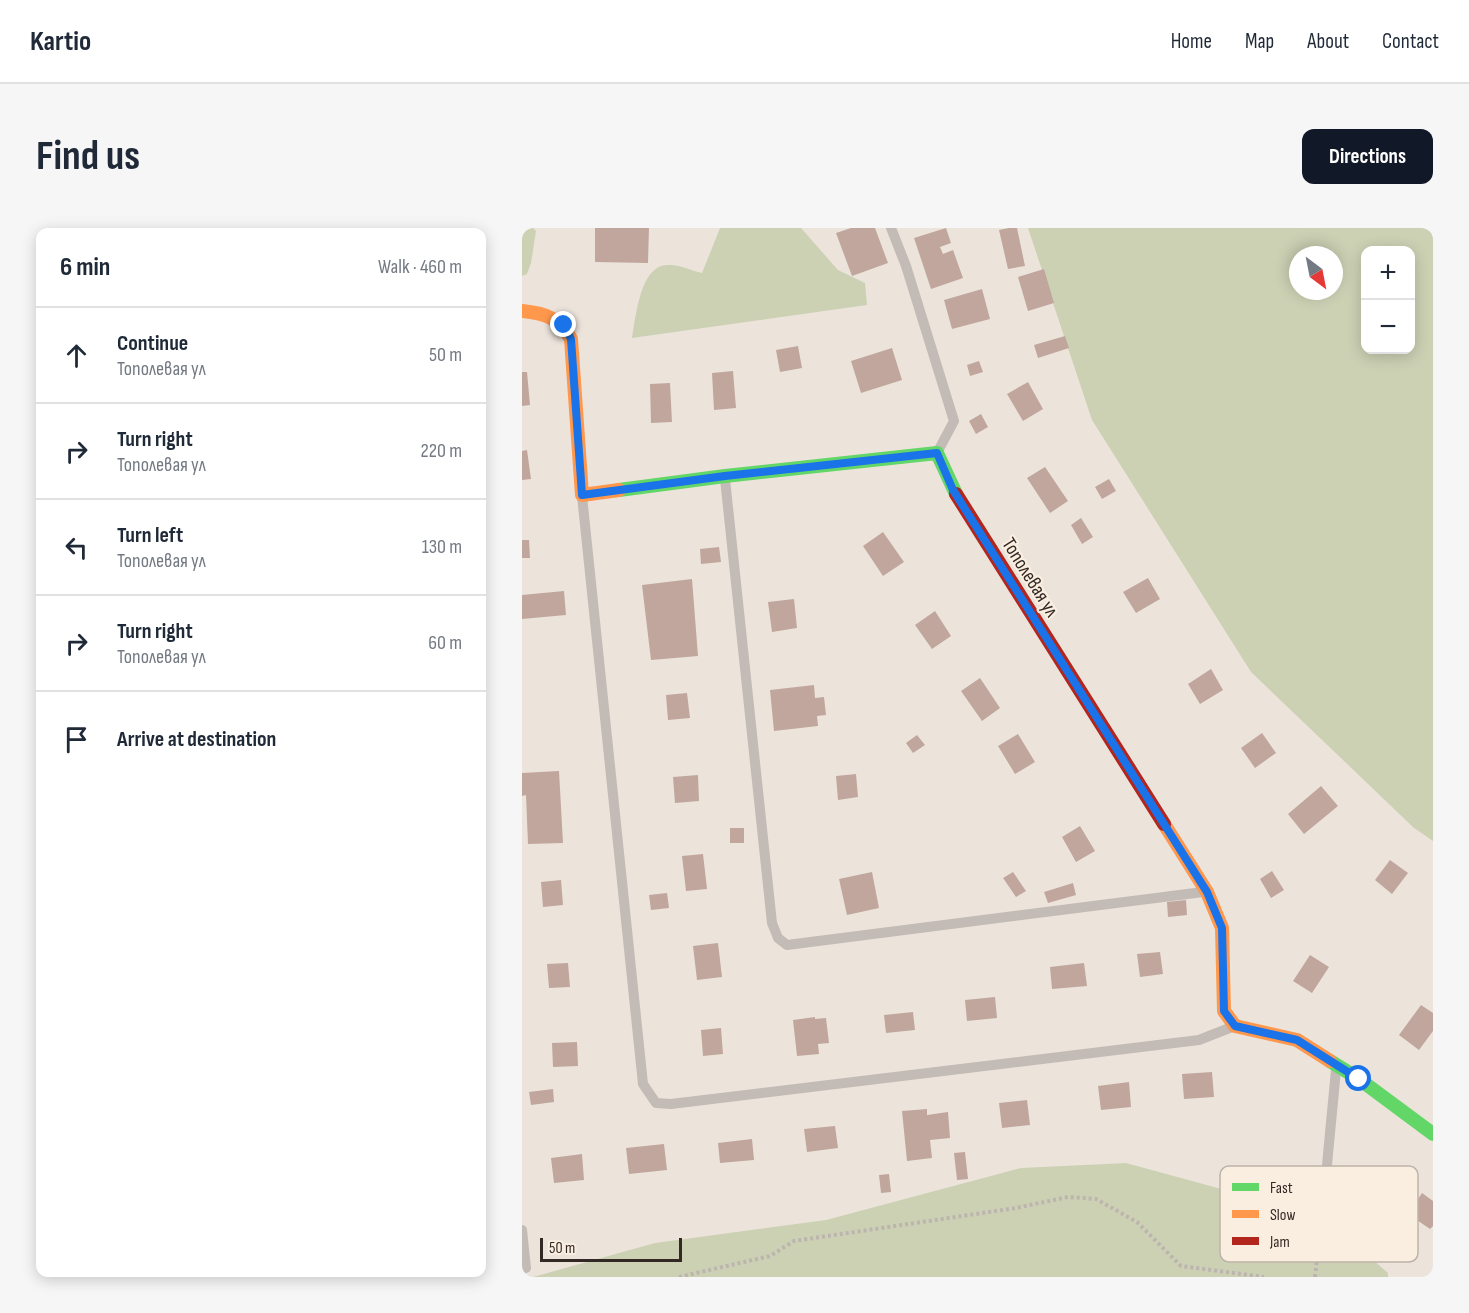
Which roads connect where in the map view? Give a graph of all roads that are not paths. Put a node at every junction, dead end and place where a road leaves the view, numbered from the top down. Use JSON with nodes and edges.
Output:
{"nodes":[{"id":1,"x":891,"y":228,"type":"edge"},
{"id":2,"x":522,"y":311,"type":"edge"},
{"id":3,"x":937,"y":453,"type":"junction"},
{"id":4,"x":725,"y":476,"type":"junction"},
{"id":5,"x":582,"y":495,"type":"junction"},
{"id":6,"x":1207,"y":892,"type":"junction"},
{"id":7,"x":1235,"y":1026,"type":"junction"},
{"id":8,"x":1337,"y":1065,"type":"junction"},
{"id":9,"x":1433,"y":1134,"type":"edge"},
{"id":10,"x":1327,"y":1166,"type":"edge"},
{"id":11,"x":522,"y":1230,"type":"edge"},
{"id":12,"x":524,"y":1268,"type":"edge"}],
"edges":[{"from":1,"to":3,"type":"lane"},
{"from":2,"to":5,"type":"street"},
{"from":3,"to":4,"type":"street"},
{"from":3,"to":6,"type":"street","name":"Тополевая ул"},
{"from":4,"to":5,"type":"street"},
{"from":4,"to":6,"type":"lane"},
{"from":5,"to":7,"type":"lane"},
{"from":6,"to":7,"type":"street","name":"Тополевая ул"},
{"from":7,"to":8,"type":"street"},
{"from":8,"to":9,"type":"street"},
{"from":8,"to":10,"type":"lane"},
{"from":11,"to":12,"type":"lane"}]}
